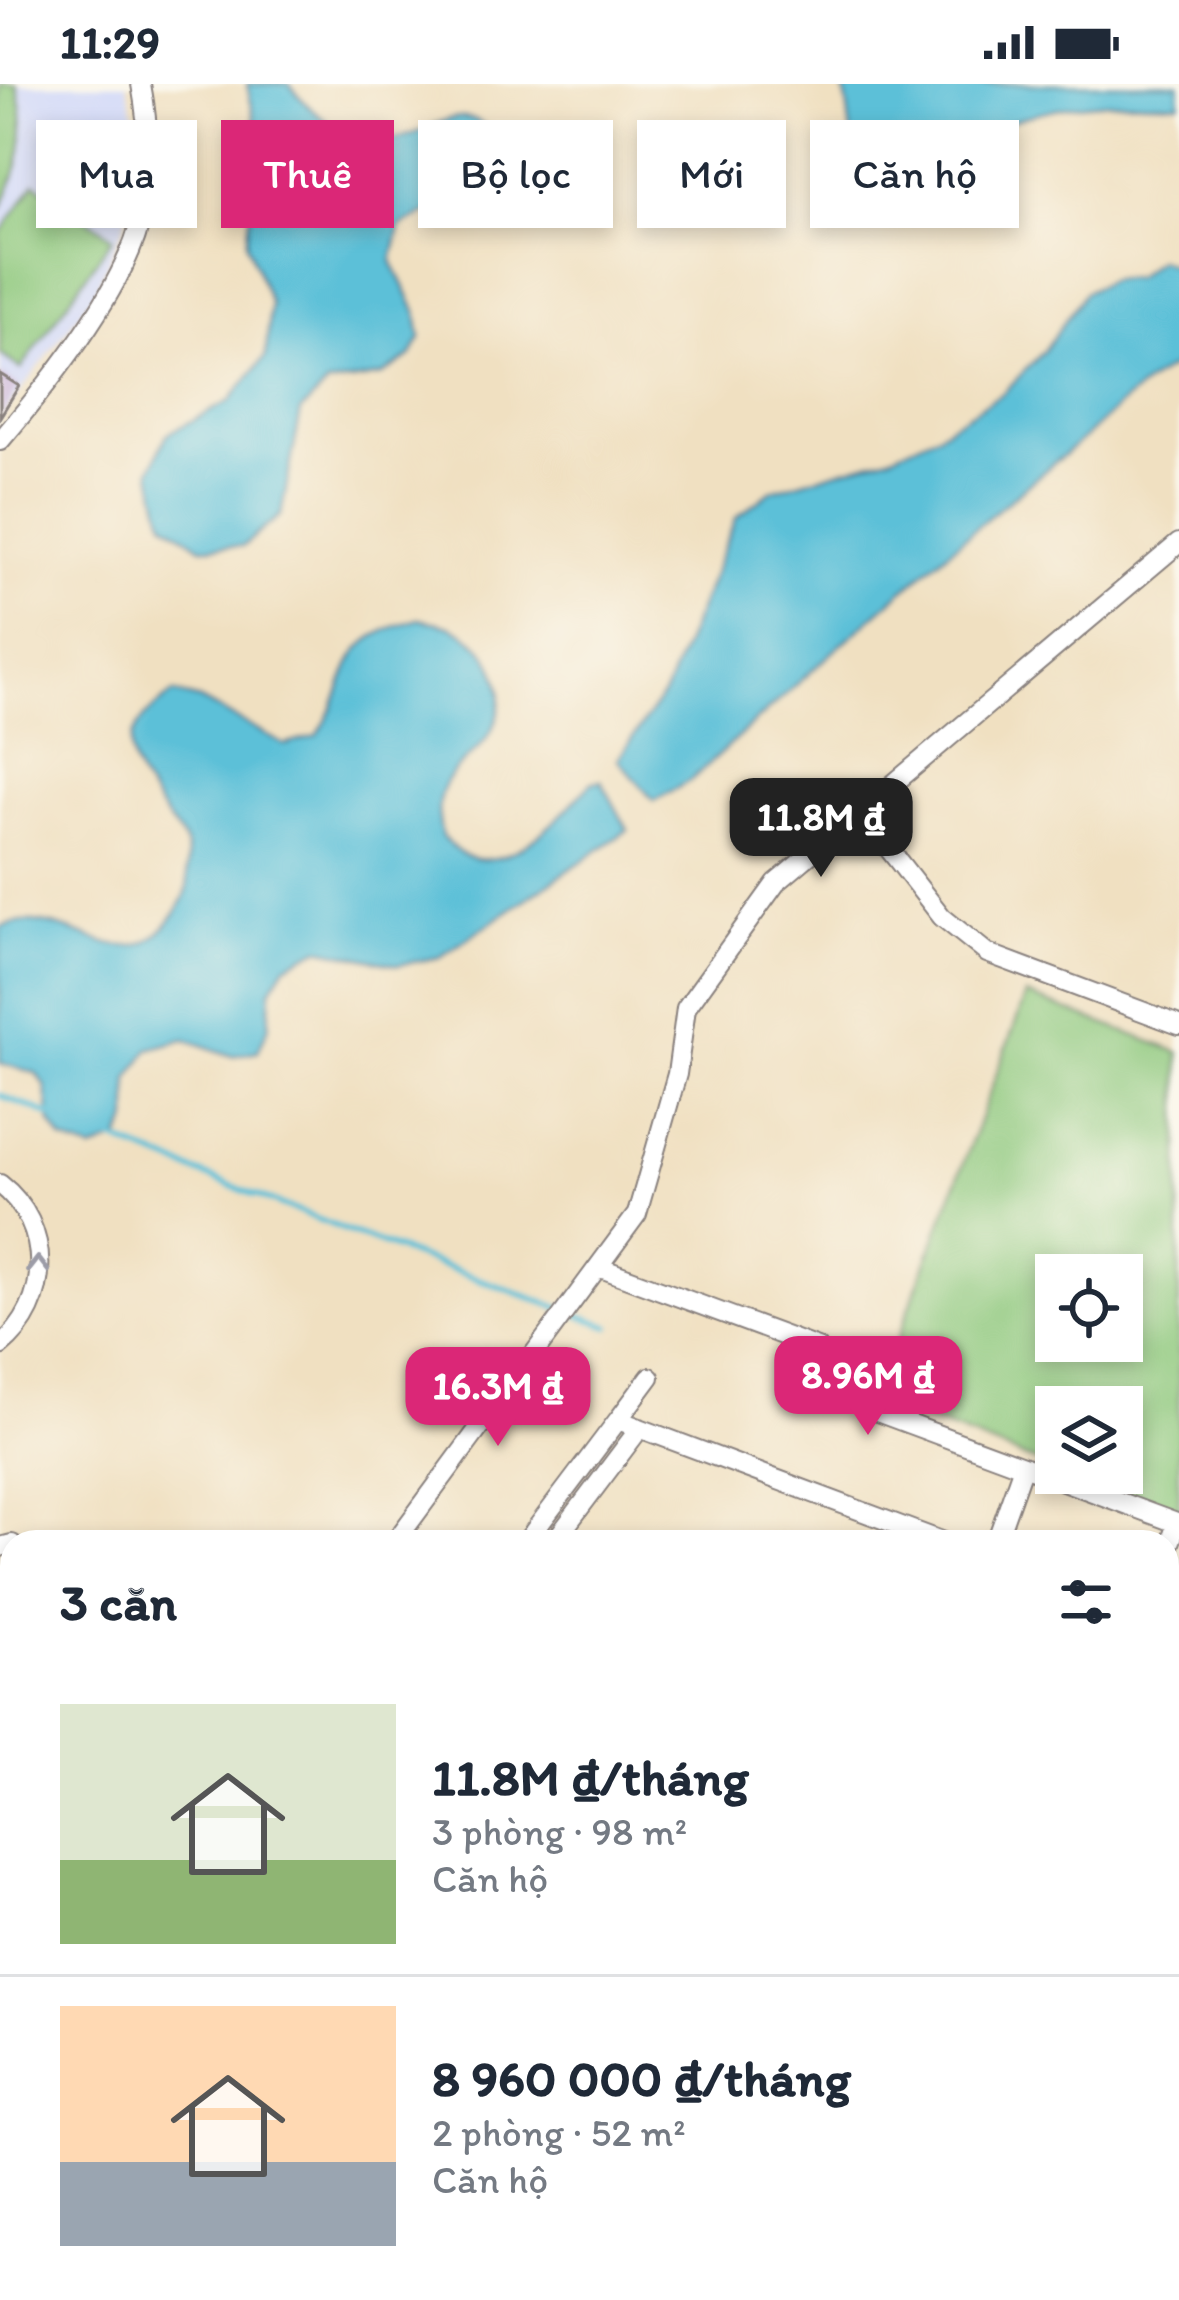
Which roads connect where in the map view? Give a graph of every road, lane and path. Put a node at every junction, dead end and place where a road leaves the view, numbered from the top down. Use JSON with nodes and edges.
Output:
{"nodes":[{"id":1,"x":141,"y":84,"type":"edge"},
{"id":2,"x":0,"y":441,"type":"edge"},
{"id":3,"x":1179,"y":543,"type":"edge"},
{"id":4,"x":860,"y":812,"type":"junction"},
{"id":5,"x":1179,"y":1025,"type":"edge"},
{"id":6,"x":0,"y":1184,"type":"edge"},
{"id":7,"x":598,"y":1267,"type":"junction"},
{"id":8,"x":0,"y":1346,"type":"edge"},
{"id":9,"x":650,"y":1377,"type":"dead end"},
{"id":10,"x":618,"y":1420,"type":"junction"},
{"id":11,"x":640,"y":1428,"type":"junction"},
{"id":12,"x":1023,"y":1466,"type":"junction"},
{"id":13,"x":1178,"y":1524,"type":"edge"},
{"id":14,"x":404,"y":1530,"type":"edge"},
{"id":15,"x":535,"y":1530,"type":"edge"},
{"id":16,"x":563,"y":1530,"type":"edge"},
{"id":17,"x":886,"y":1530,"type":"edge"},
{"id":18,"x":1000,"y":1530,"type":"edge"}],
"edges":[{"from":1,"to":2,"type":"street"},
{"from":3,"to":4,"type":"street"},
{"from":4,"to":5,"type":"street"},
{"from":4,"to":7,"type":"street"},
{"from":8,"to":6,"type":"street","one_way":true},
{"from":7,"to":12,"type":"street"},
{"from":7,"to":14,"type":"street"},
{"from":9,"to":10,"type":"street"},
{"from":10,"to":11,"type":"street"},
{"from":10,"to":15,"type":"street"},
{"from":11,"to":16,"type":"street"},
{"from":11,"to":17,"type":"street"},
{"from":12,"to":13,"type":"street"},
{"from":12,"to":18,"type":"street"}]}
